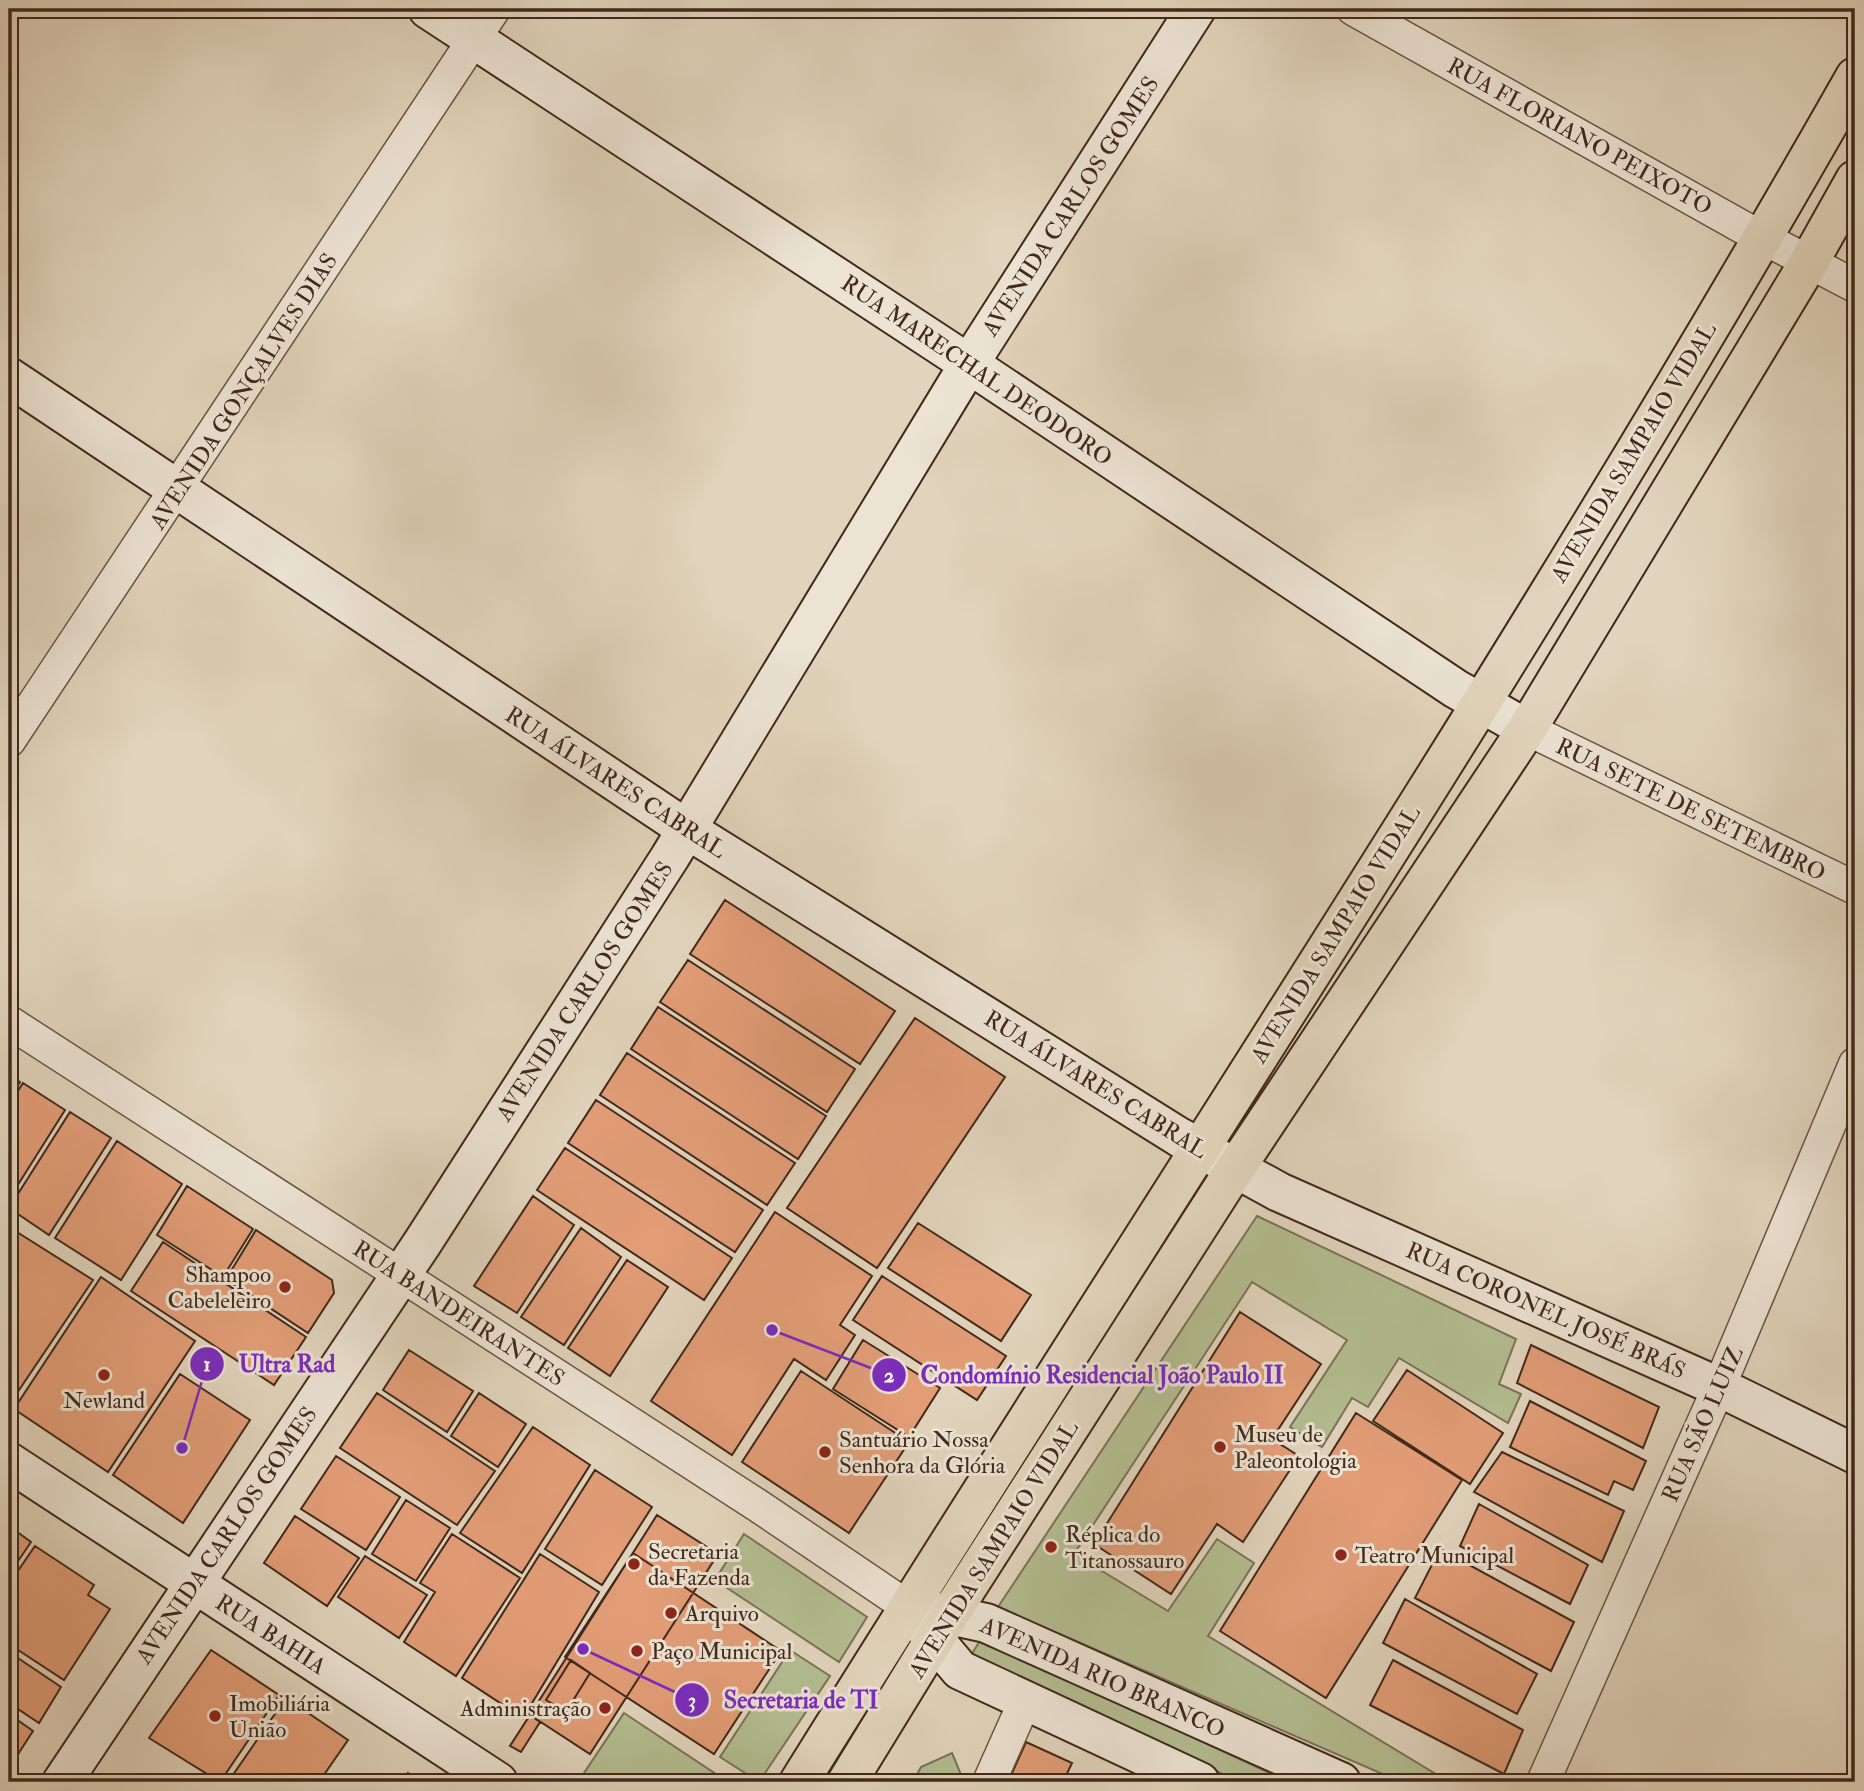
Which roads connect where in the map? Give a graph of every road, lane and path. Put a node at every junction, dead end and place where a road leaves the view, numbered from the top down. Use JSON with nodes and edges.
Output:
{"nodes":[{"id":1,"x":428,"y":9,"type":"edge"},
{"id":2,"x":1196,"y":9,"type":"edge"},
{"id":3,"x":1353,"y":9,"type":"edge"},
{"id":4,"x":484,"y":24,"type":"edge"},
{"id":5,"x":1855,"y":77,"type":"edge"},
{"id":6,"x":1855,"y":180,"type":"edge"},
{"id":7,"x":1763,"y":239,"type":"junction"},
{"id":8,"x":1809,"y":262,"type":"junction"},
{"id":9,"x":1855,"y":286,"type":"edge"},
{"id":10,"x":969,"y":364,"type":"junction"},
{"id":11,"x":9,"y":377,"type":"edge"},
{"id":12,"x":177,"y":491,"type":"junction"},
{"id":13,"x":1480,"y":703,"type":"junction"},
{"id":14,"x":1527,"y":729,"type":"junction"},
{"id":15,"x":9,"y":741,"type":"edge"},
{"id":16,"x":688,"y":830,"type":"junction"},
{"id":17,"x":1855,"y":888,"type":"edge"},
{"id":18,"x":9,"y":1022,"type":"edge"},
{"id":19,"x":1855,"y":1064,"type":"edge"},
{"id":20,"x":1200,"y":1149,"type":"junction"},
{"id":21,"x":1235,"y":1169,"type":"junction"},
{"id":22,"x":402,"y":1274,"type":"junction"},
{"id":23,"x":1719,"y":1387,"type":"junction"},
{"id":24,"x":1855,"y":1454,"type":"edge"},
{"id":25,"x":9,"y":1462,"type":"edge"},
{"id":26,"x":193,"y":1584,"type":"junction"},
{"id":27,"x":908,"y":1607,"type":"junction"},
{"id":28,"x":942,"y":1628,"type":"junction"},
{"id":29,"x":1017,"y":1718,"type":"dead end"},
{"id":30,"x":62,"y":1782,"type":"edge"},
{"id":31,"x":498,"y":1782,"type":"edge"},
{"id":32,"x":799,"y":1782,"type":"edge"},
{"id":33,"x":847,"y":1782,"type":"edge"},
{"id":34,"x":989,"y":1782,"type":"edge"},
{"id":35,"x":1200,"y":1782,"type":"edge"},
{"id":36,"x":1341,"y":1782,"type":"edge"},
{"id":37,"x":1543,"y":1782,"type":"edge"}],
"edges":[{"from":1,"to":4,"type":"main road","name":"RUA MARECHAL DEODORO"},
{"from":2,"to":10,"type":"main road","name":"AVENIDA CARLOS GOMES"},
{"from":3,"to":7,"type":"street","name":"RUA FLORIANO PEIXOTO"},
{"from":4,"to":10,"type":"main road","name":"RUA MARECHAL DEODORO"},
{"from":4,"to":12,"type":"street","name":"AVENIDA GONÇALVES DIAS"},
{"from":5,"to":7,"type":"main road","name":"AVENIDA SAMPAIO VIDAL"},
{"from":6,"to":8,"type":"main road","name":"AVENIDA SAMPAIO VIDAL"},
{"from":7,"to":8,"type":"street","name":"RUA FLORIANO PEIXOTO"},
{"from":7,"to":13,"type":"main road","name":"AVENIDA SAMPAIO VIDAL"},
{"from":8,"to":9,"type":"street","name":"RUA FLORIANO PEIXOTO"},
{"from":8,"to":14,"type":"main road","name":"AVENIDA SAMPAIO VIDAL"},
{"from":10,"to":13,"type":"main road","name":"RUA MARECHAL DEODORO"},
{"from":10,"to":16,"type":"main road","name":"AVENIDA CARLOS GOMES"},
{"from":11,"to":12,"type":"main road","name":"RUA ÁLVARES CABRAL"},
{"from":12,"to":15,"type":"street","name":"AVENIDA GONÇALVES DIAS"},
{"from":12,"to":16,"type":"main road","name":"RUA ÁLVARES CABRAL"},
{"from":13,"to":14,"type":"main road","name":"RUA MARECHAL DEODORO"},
{"from":13,"to":20,"type":"main road","name":"AVENIDA SAMPAIO VIDAL"},
{"from":14,"to":17,"type":"street","name":"RUA SETE DE SETEMBRO"},
{"from":14,"to":21,"type":"main road","name":"AVENIDA SAMPAIO VIDAL"},
{"from":16,"to":20,"type":"main road","name":"RUA ÁLVARES CABRAL"},
{"from":16,"to":22,"type":"main road","name":"AVENIDA CARLOS GOMES"},
{"from":18,"to":22,"type":"street","name":"RUA BANDEIRANTES"},
{"from":19,"to":23,"type":"street","name":"RUA SÃO LUIZ"},
{"from":20,"to":21,"type":"main road","name":"RUA ÁLVARES CABRAL"},
{"from":20,"to":27,"type":"main road","name":"AVENIDA SAMPAIO VIDAL"},
{"from":21,"to":23,"type":"main road","name":"RUA CORONEL JOSÉ BRÁS"},
{"from":21,"to":28,"type":"main road","name":"AVENIDA SAMPAIO VIDAL"},
{"from":22,"to":26,"type":"main road","name":"AVENIDA CARLOS GOMES"},
{"from":22,"to":27,"type":"street","name":"RUA BANDEIRANTES"},
{"from":23,"to":24,"type":"main road","name":"RUA CORONEL JOSÉ BRÁS"},
{"from":23,"to":37,"type":"street","name":"RUA SÃO LUIZ"},
{"from":25,"to":26,"type":"main road","name":"RUA BAHIA"},
{"from":26,"to":30,"type":"main road","name":"AVENIDA CARLOS GOMES"},
{"from":26,"to":31,"type":"main road","name":"RUA BAHIA"},
{"from":27,"to":28,"type":"main road","name":"AVENIDA RIO BRANCO"},
{"from":27,"to":32,"type":"main road","name":"AVENIDA SAMPAIO VIDAL"},
{"from":28,"to":33,"type":"main road","name":"AVENIDA SAMPAIO VIDAL"},
{"from":28,"to":35,"type":"main road"},
{"from":28,"to":36,"type":"main road","name":"AVENIDA RIO BRANCO"},
{"from":29,"to":34,"type":"street"}]}
